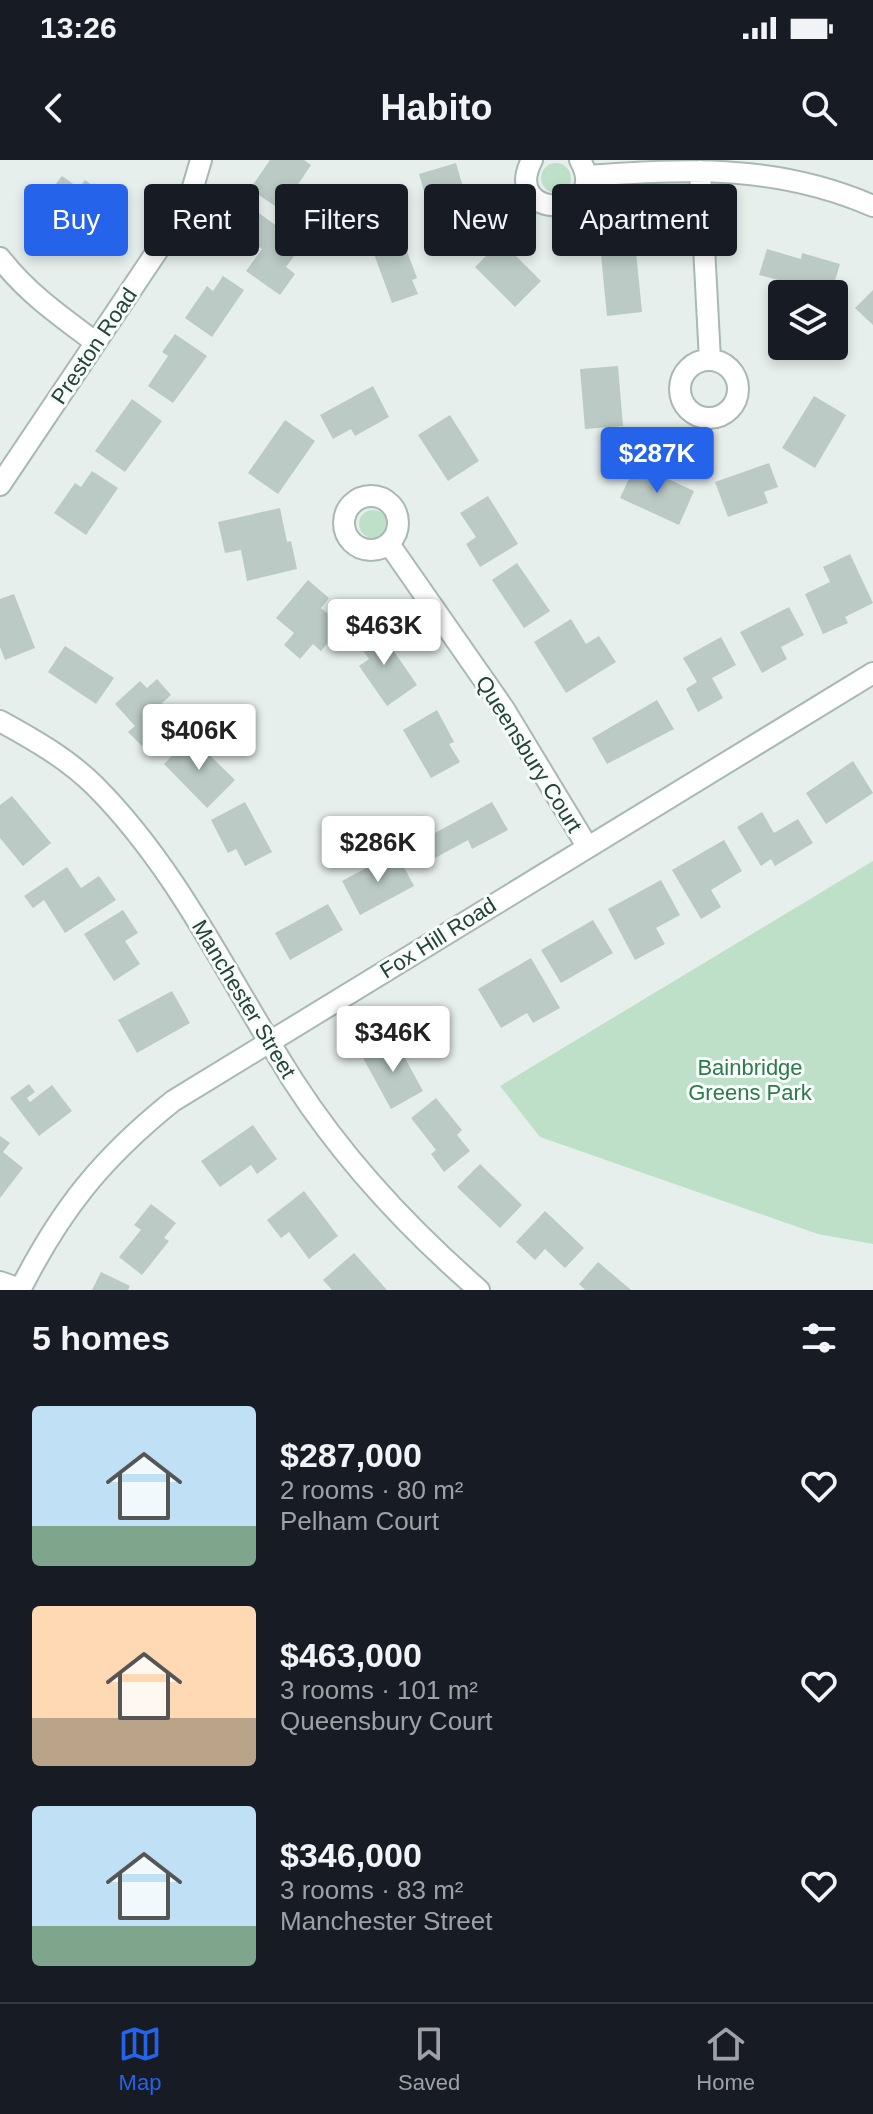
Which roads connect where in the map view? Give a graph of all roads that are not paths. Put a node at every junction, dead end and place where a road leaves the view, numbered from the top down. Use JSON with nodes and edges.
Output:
{"nodes":[{"id":1,"x":201,"y":160,"type":"edge"},
{"id":2,"x":532,"y":160,"type":"edge"},
{"id":3,"x":583,"y":168,"type":"edge"},
{"id":4,"x":700,"y":171,"type":"junction"},
{"id":5,"x":873,"y":206,"type":"edge"},
{"id":6,"x":0,"y":258,"type":"edge"},
{"id":7,"x":95,"y":342,"type":"junction"},
{"id":8,"x":710,"y":360,"type":"dead end"},
{"id":9,"x":0,"y":485,"type":"edge"},
{"id":10,"x":389,"y":544,"type":"dead end"},
{"id":11,"x":873,"y":673,"type":"edge"},
{"id":12,"x":0,"y":721,"type":"edge"},
{"id":13,"x":587,"y":846,"type":"junction"},
{"id":14,"x":269,"y":1041,"type":"junction"},
{"id":15,"x":0,"y":1282,"type":"edge"},
{"id":16,"x":20,"y":1290,"type":"edge"},
{"id":17,"x":479,"y":1290,"type":"edge"}],
"edges":[{"from":1,"to":7,"type":"street","name":"Preston Road"},
{"from":2,"to":3,"type":"street"},
{"from":3,"to":4,"type":"street"},
{"from":4,"to":5,"type":"street"},
{"from":4,"to":8,"type":"street"},
{"from":6,"to":7,"type":"street"},
{"from":7,"to":9,"type":"street","name":"Preston Road"},
{"from":10,"to":13,"type":"street","name":"Queensbury Court"},
{"from":11,"to":13,"type":"street","name":"Fox Hill Road"},
{"from":12,"to":14,"type":"street","name":"Manchester Street"},
{"from":13,"to":14,"type":"street","name":"Fox Hill Road"},
{"from":14,"to":16,"type":"street","name":"Fox Hill Road"},
{"from":14,"to":17,"type":"street","name":"Manchester Street"},
{"from":15,"to":16,"type":"street"}]}
